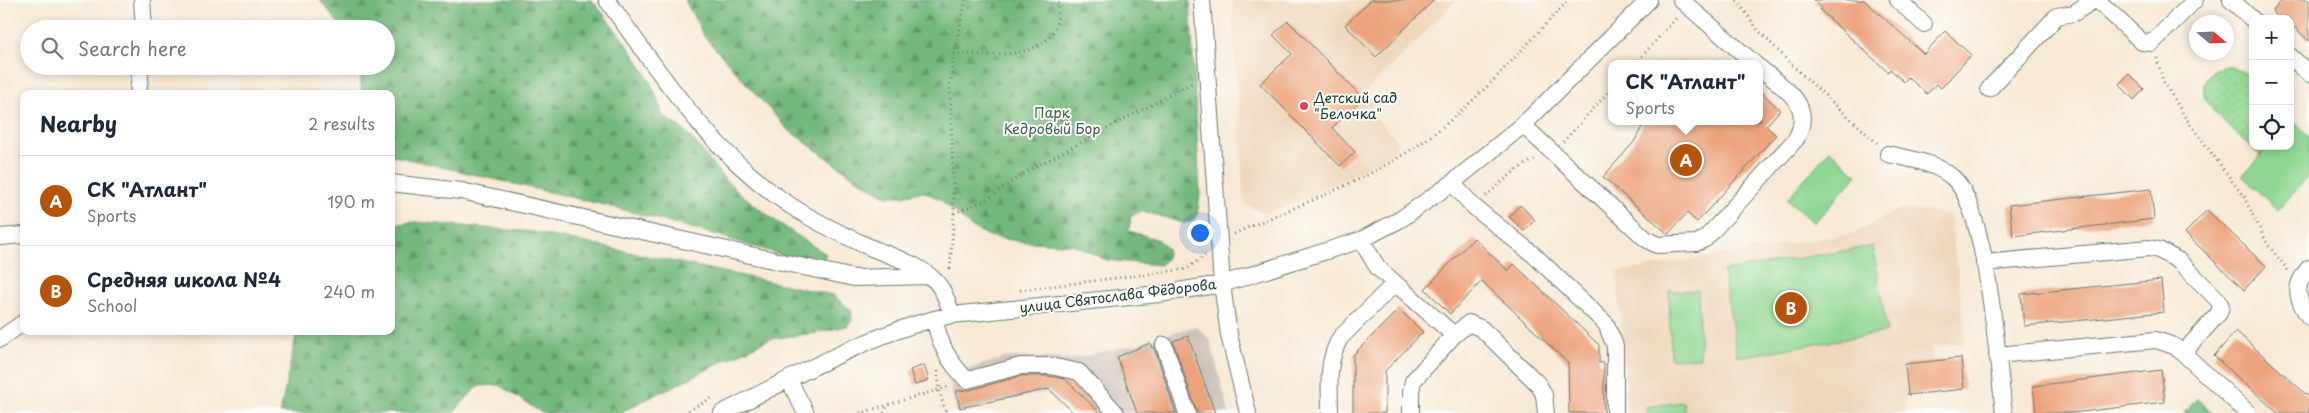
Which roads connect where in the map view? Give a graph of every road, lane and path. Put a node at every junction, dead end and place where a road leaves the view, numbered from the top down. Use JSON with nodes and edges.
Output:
{"nodes":[{"id":1,"x":142,"y":0,"type":"edge"},
{"id":2,"x":607,"y":0,"type":"edge"},
{"id":3,"x":966,"y":0,"type":"edge"},
{"id":4,"x":1058,"y":0,"type":"edge"},
{"id":5,"x":1202,"y":0,"type":"edge"},
{"id":6,"x":1569,"y":0,"type":"edge"},
{"id":7,"x":1649,"y":0,"type":"edge"},
{"id":8,"x":1737,"y":0,"type":"edge"},
{"id":9,"x":1898,"y":0,"type":"edge"},
{"id":10,"x":2096,"y":0,"type":"edge"},
{"id":11,"x":2195,"y":0,"type":"edge"},
{"id":12,"x":2232,"y":0,"type":"edge"},
{"id":13,"x":1684,"y":3,"type":"edge"},
{"id":14,"x":2249,"y":16,"type":"edge"},
{"id":15,"x":143,"y":20,"type":"edge"},
{"id":16,"x":1924,"y":24,"type":"dead end"},
{"id":17,"x":2152,"y":43,"type":"junction"},
{"id":18,"x":954,"y":54,"type":"junction"},
{"id":19,"x":1638,"y":60,"type":"edge"},
{"id":20,"x":1750,"y":60,"type":"edge"},
{"id":21,"x":2294,"y":60,"type":"edge"},
{"id":22,"x":1763,"y":71,"type":"edge"},
{"id":23,"x":2309,"y":74,"type":"edge"},
{"id":24,"x":140,"y":75,"type":"edge"},
{"id":25,"x":1196,"y":82,"type":"dead end"},
{"id":26,"x":1989,"y":89,"type":"dead end"},
{"id":27,"x":138,"y":90,"type":"edge"},
{"id":28,"x":1523,"y":125,"type":"junction"},
{"id":29,"x":1888,"y":154,"type":"joint"},
{"id":30,"x":1452,"y":182,"type":"junction"},
{"id":31,"x":395,"y":183,"type":"edge"},
{"id":32,"x":954,"y":213,"type":"junction"},
{"id":33,"x":20,"y":235,"type":"edge"},
{"id":34,"x":0,"y":237,"type":"edge"},
{"id":35,"x":1361,"y":240,"type":"junction"},
{"id":36,"x":1218,"y":244,"type":"junction"},
{"id":37,"x":1984,"y":264,"type":"junction"},
{"id":38,"x":2309,"y":268,"type":"edge"},
{"id":39,"x":950,"y":269,"type":"dead end"},
{"id":40,"x":928,"y":276,"type":"junction"},
{"id":41,"x":1395,"y":283,"type":"junction"},
{"id":42,"x":1222,"y":284,"type":"junction"},
{"id":43,"x":2297,"y":287,"type":"junction"},
{"id":44,"x":1014,"y":291,"type":"dead end"},
{"id":45,"x":952,"y":315,"type":"junction"},
{"id":46,"x":2309,"y":317,"type":"edge"},
{"id":47,"x":934,"y":318,"type":"junction"},
{"id":48,"x":20,"y":325,"type":"edge"},
{"id":49,"x":1454,"y":335,"type":"junction"},
{"id":50,"x":0,"y":339,"type":"edge"},
{"id":51,"x":1164,"y":345,"type":"dead end"},
{"id":52,"x":2182,"y":353,"type":"junction"},
{"id":53,"x":1997,"y":355,"type":"junction"},
{"id":54,"x":789,"y":380,"type":"junction"},
{"id":55,"x":967,"y":380,"type":"junction"},
{"id":56,"x":718,"y":396,"type":"dead end"},
{"id":57,"x":887,"y":405,"type":"junction"},
{"id":58,"x":684,"y":413,"type":"edge"},
{"id":59,"x":722,"y":413,"type":"edge"},
{"id":60,"x":806,"y":413,"type":"edge"},
{"id":61,"x":860,"y":413,"type":"edge"},
{"id":62,"x":884,"y":413,"type":"edge"},
{"id":63,"x":1116,"y":413,"type":"edge"},
{"id":64,"x":1187,"y":413,"type":"edge"},
{"id":65,"x":1248,"y":413,"type":"edge"},
{"id":66,"x":1330,"y":413,"type":"edge"},
{"id":67,"x":1411,"y":413,"type":"edge"},
{"id":68,"x":1546,"y":413,"type":"edge"},
{"id":69,"x":1615,"y":413,"type":"edge"},
{"id":70,"x":2004,"y":413,"type":"edge"},
{"id":71,"x":2248,"y":413,"type":"edge"}],
"edges":[{"from":1,"to":15,"type":"street"},
{"from":2,"to":40,"type":"street"},
{"from":3,"to":18,"type":"path"},
{"from":4,"to":18,"type":"path"},
{"from":5,"to":36,"type":"street"},
{"from":6,"to":36,"type":"path"},
{"from":7,"to":28,"type":"street","name":"улица Святослава Фёдорова"},
{"from":8,"to":29,"type":"path"},
{"from":9,"to":16,"type":"street"},
{"from":10,"to":17,"type":"street"},
{"from":10,"to":26,"type":"street"},
{"from":11,"to":17,"type":"street"},
{"from":12,"to":14,"type":"street"},
{"from":13,"to":19,"type":"path"},
{"from":13,"to":20,"type":"street"},
{"from":17,"to":43,"type":"path"},
{"from":18,"to":32,"type":"path"},
{"from":21,"to":23,"type":"street"},
{"from":22,"to":28,"type":"street"},
{"from":24,"to":27,"type":"street"},
{"from":25,"to":32,"type":"path"},
{"from":28,"to":30,"type":"street","name":"улица Святослава Фёдорова"},
{"from":29,"to":37,"type":"street"},
{"from":30,"to":35,"type":"street","name":"улица Святослава Фёдорова"},
{"from":30,"to":69,"type":"street"},
{"from":31,"to":40,"type":"street"},
{"from":32,"to":39,"type":"path"},
{"from":33,"to":34,"type":"street"},
{"from":35,"to":41,"type":"street"},
{"from":35,"to":42,"type":"street","name":"улица Святослава Фёдорова"},
{"from":36,"to":42,"type":"street"},
{"from":36,"to":44,"type":"path"},
{"from":37,"to":52,"type":"street"},
{"from":37,"to":53,"type":"street"},
{"from":38,"to":43,"type":"street"},
{"from":40,"to":45,"type":"street"},
{"from":41,"to":49,"type":"street"},
{"from":41,"to":66,"type":"street"},
{"from":42,"to":45,"type":"street","name":"улица Святослава Фёдорова"},
{"from":42,"to":65,"type":"street"},
{"from":43,"to":46,"type":"street"},
{"from":45,"to":47,"type":"street","name":"улица Святослава Фёдорова"},
{"from":47,"to":54,"type":"street","name":"улица Святослава Фёдорова"},
{"from":47,"to":55,"type":"street"},
{"from":48,"to":50,"type":"street"},
{"from":49,"to":67,"type":"street"},
{"from":49,"to":68,"type":"street"},
{"from":51,"to":64,"type":"street"},
{"from":52,"to":53,"type":"street"},
{"from":52,"to":71,"type":"street"},
{"from":53,"to":70,"type":"street"},
{"from":54,"to":59,"type":"street","name":"улица Святослава Фёдорова"},
{"from":54,"to":60,"type":"street"},
{"from":55,"to":57,"type":"path"},
{"from":55,"to":63,"type":"street"},
{"from":56,"to":58,"type":"path"},
{"from":57,"to":61,"type":"path"},
{"from":57,"to":62,"type":"path"}]}
